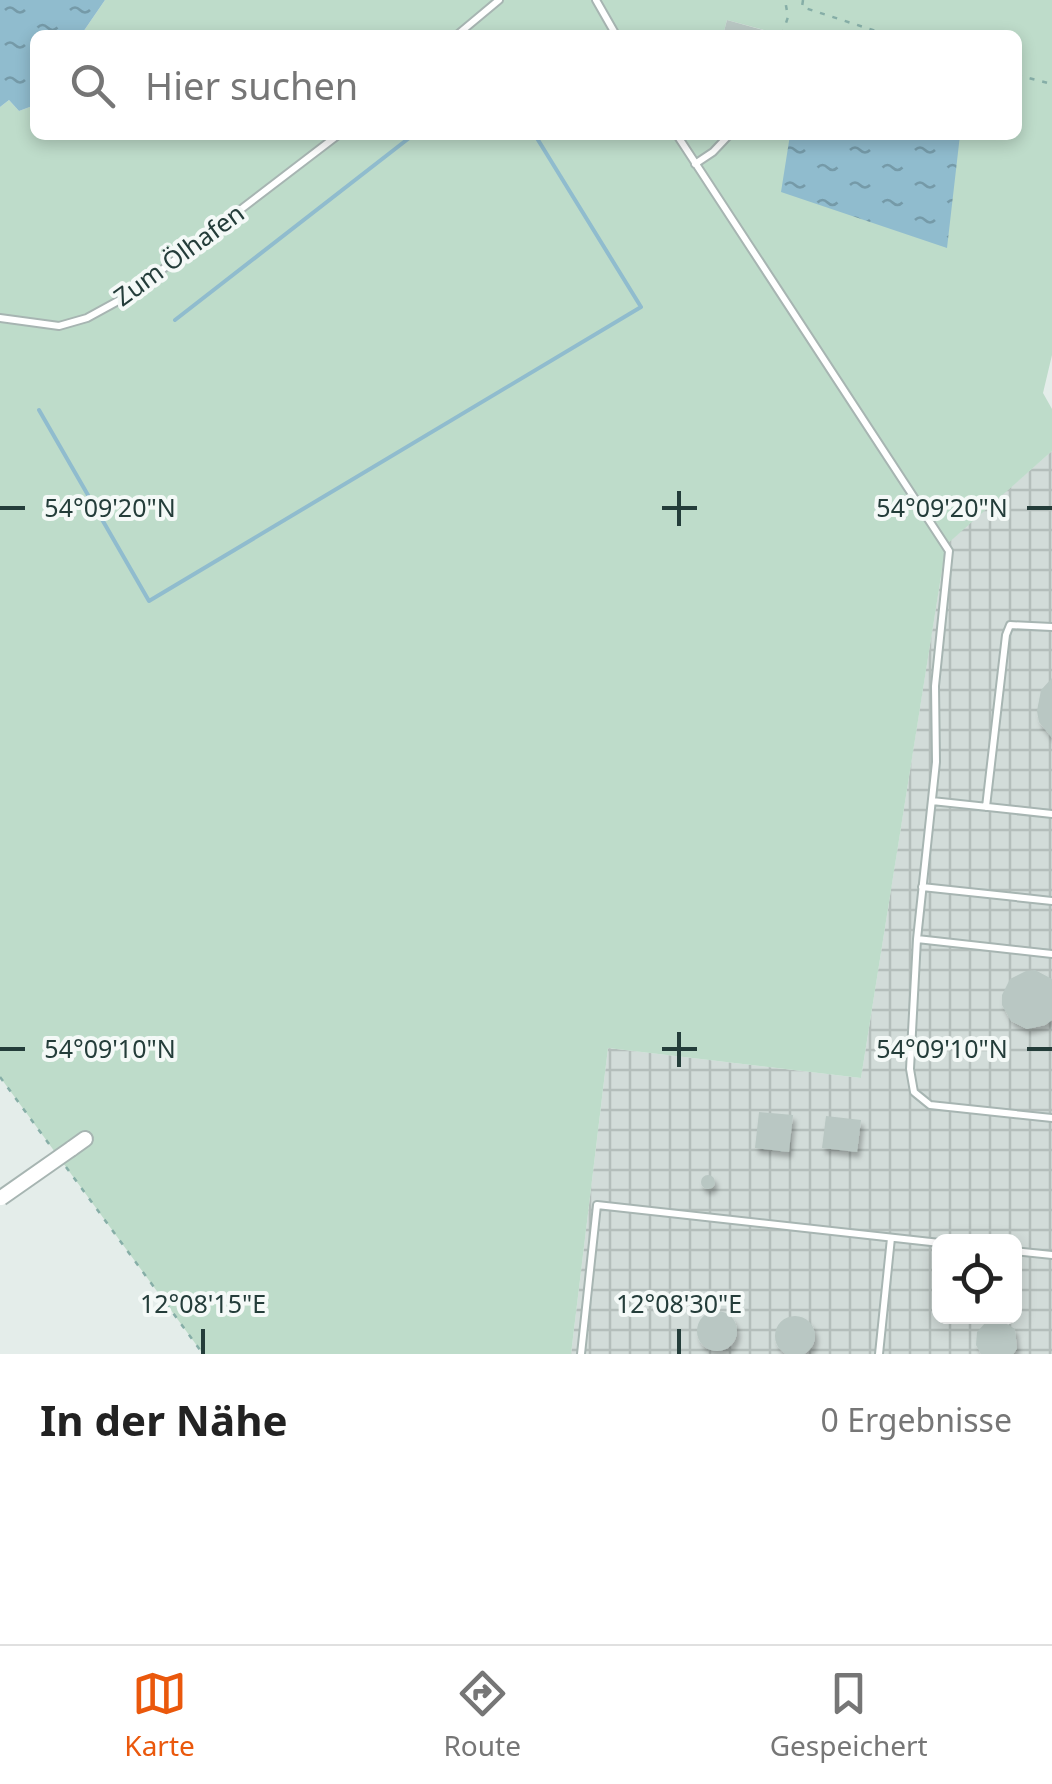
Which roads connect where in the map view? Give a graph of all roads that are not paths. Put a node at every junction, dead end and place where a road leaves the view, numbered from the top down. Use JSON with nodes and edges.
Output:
{"nodes":[{"id":1,"x":498,"y":0,"type":"edge"},
{"id":2,"x":596,"y":0,"type":"edge"},
{"id":3,"x":463,"y":30,"type":"edge"},
{"id":4,"x":613,"y":30,"type":"edge"},
{"id":5,"x":331,"y":140,"type":"edge"},
{"id":6,"x":680,"y":140,"type":"edge"},
{"id":7,"x":725,"y":140,"type":"edge"},
{"id":8,"x":695,"y":164,"type":"junction"},
{"id":9,"x":0,"y":318,"type":"edge"},
{"id":10,"x":1052,"y":627,"type":"edge"},
{"id":11,"x":932,"y":800,"type":"junction"},
{"id":12,"x":986,"y":807,"type":"junction"},
{"id":13,"x":1052,"y":814,"type":"edge"},
{"id":14,"x":922,"y":886,"type":"junction"},
{"id":15,"x":1052,"y":901,"type":"edge"},
{"id":16,"x":917,"y":939,"type":"junction"},
{"id":17,"x":1052,"y":954,"type":"edge"},
{"id":18,"x":1052,"y":1118,"type":"edge"},
{"id":19,"x":85,"y":1139,"type":"dead end"},
{"id":20,"x":1,"y":1198,"type":"edge"},
{"id":21,"x":891,"y":1238,"type":"junction"},
{"id":22,"x":932,"y":1242,"type":"edge"},
{"id":23,"x":1022,"y":1252,"type":"edge"},
{"id":24,"x":1052,"y":1255,"type":"edge"},
{"id":25,"x":581,"y":1354,"type":"edge"},
{"id":26,"x":879,"y":1354,"type":"edge"}],
"edges":[{"from":1,"to":3,"type":"lane"},
{"from":2,"to":4,"type":"lane"},
{"from":5,"to":9,"type":"lane","name":"Zum Ölhafen"},
{"from":6,"to":8,"type":"lane"},
{"from":7,"to":8,"type":"lane"},
{"from":8,"to":11,"type":"lane"},
{"from":10,"to":12,"type":"lane"},
{"from":11,"to":12,"type":"lane"},
{"from":11,"to":14,"type":"lane"},
{"from":12,"to":13,"type":"lane"},
{"from":14,"to":15,"type":"lane"},
{"from":14,"to":16,"type":"lane"},
{"from":16,"to":17,"type":"lane"},
{"from":16,"to":18,"type":"lane"},
{"from":19,"to":20,"type":"street","bridge":true},
{"from":21,"to":22,"type":"lane"},
{"from":21,"to":25,"type":"lane"},
{"from":21,"to":26,"type":"lane"},
{"from":23,"to":24,"type":"lane"}]}
